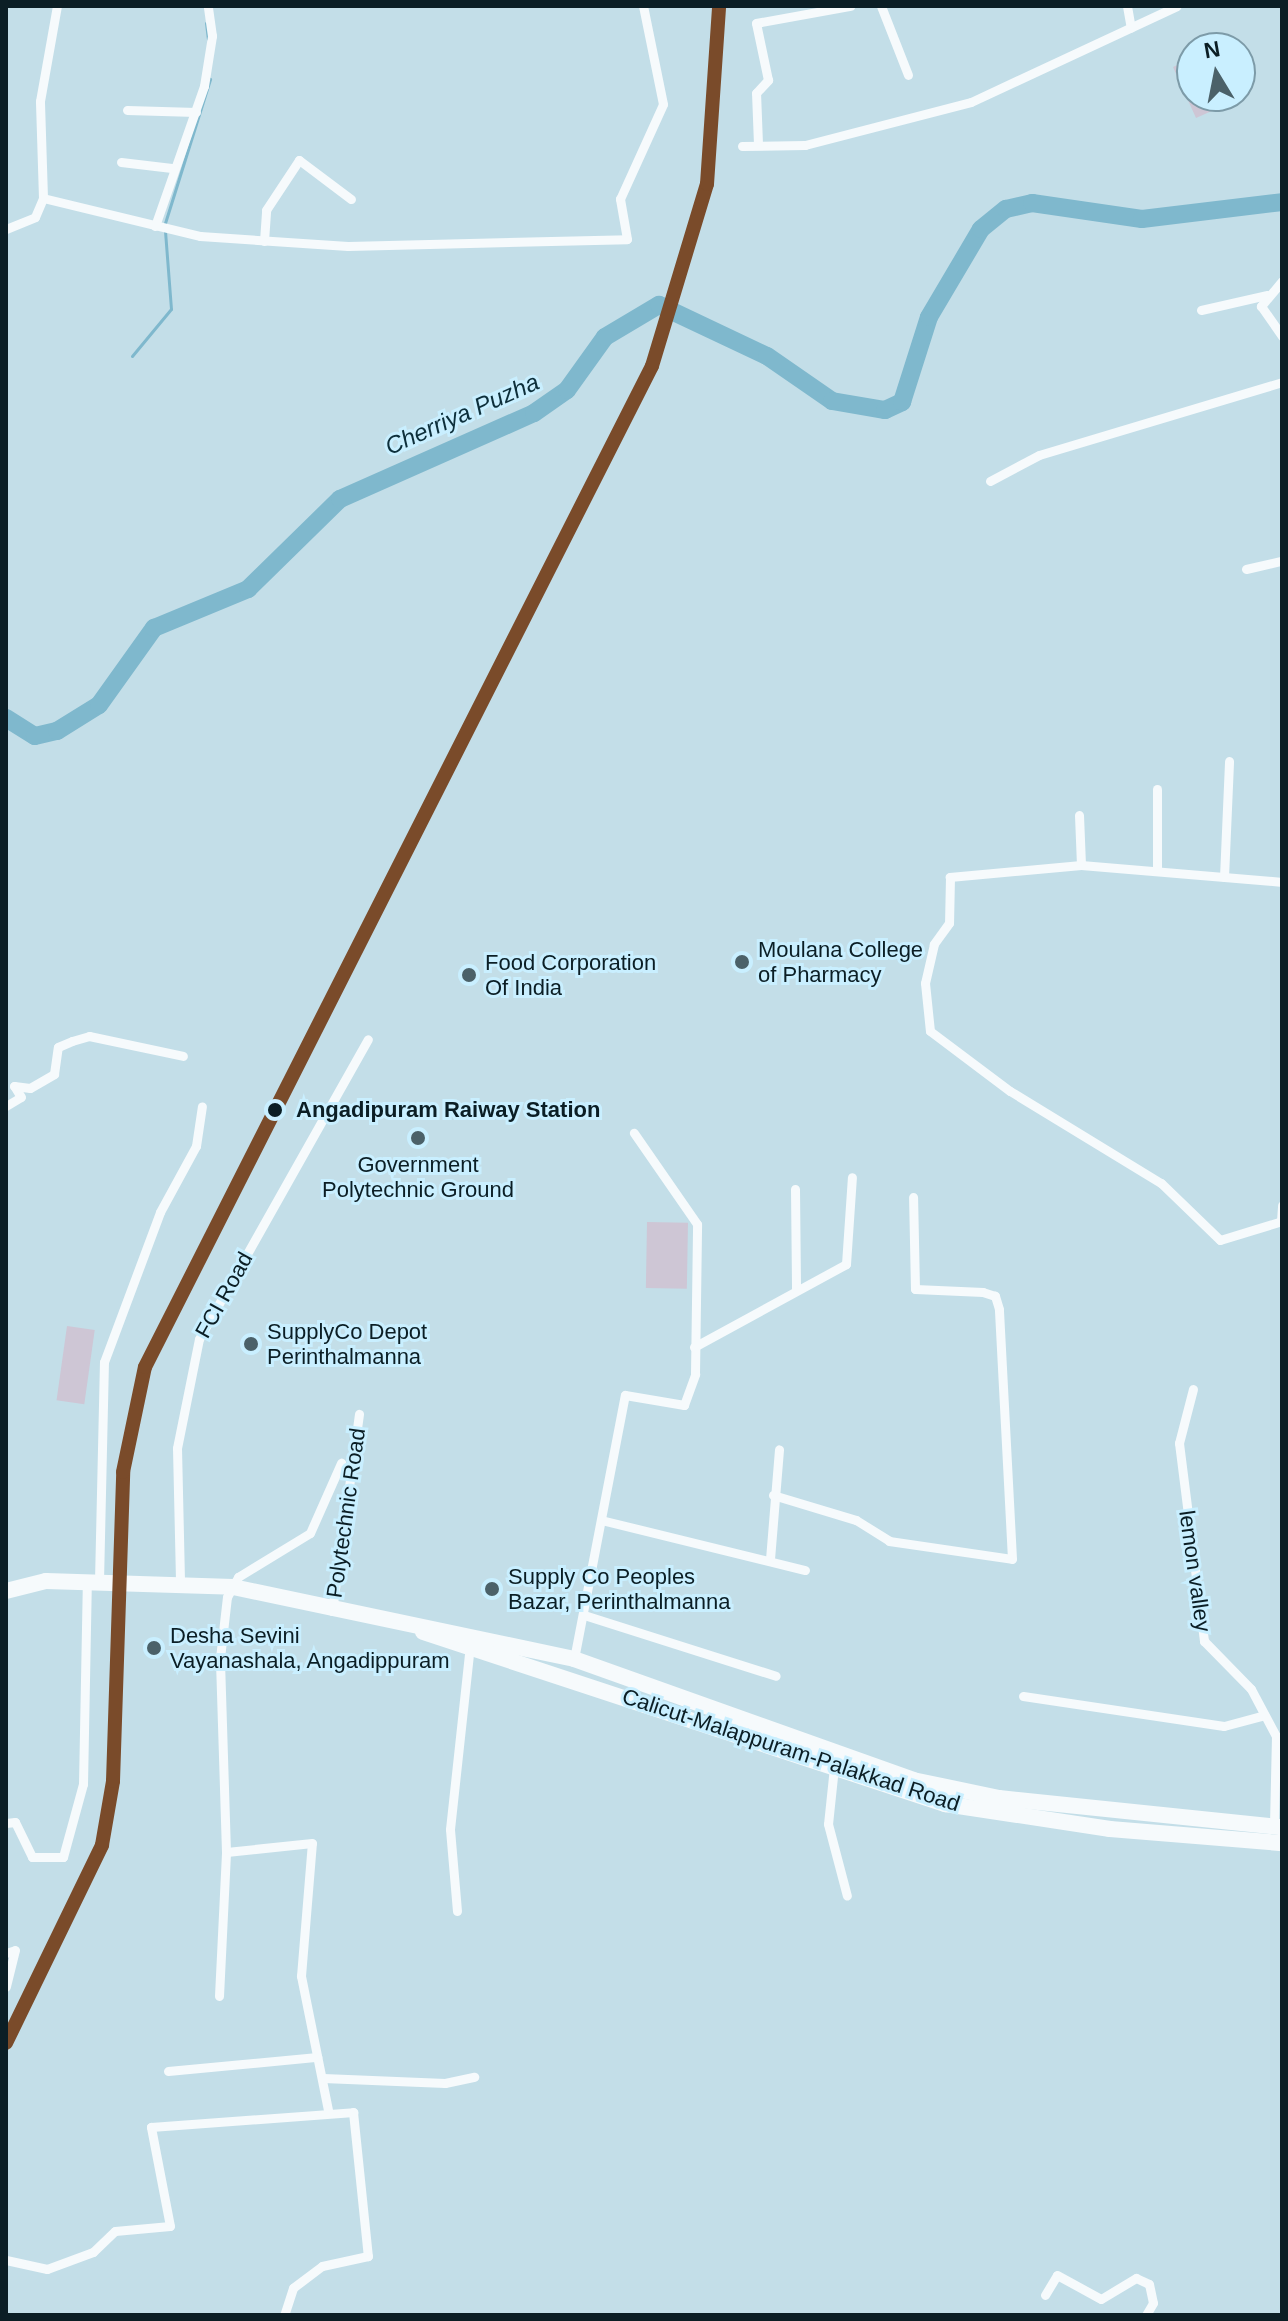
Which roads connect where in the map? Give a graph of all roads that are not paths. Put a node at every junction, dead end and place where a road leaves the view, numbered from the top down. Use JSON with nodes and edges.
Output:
{"nodes":[{"id":1,"x":57,"y":6,"type":"edge"},
{"id":2,"x":208,"y":6,"type":"edge"},
{"id":3,"x":643,"y":6,"type":"edge"},
{"id":4,"x":850,"y":6,"type":"edge"},
{"id":5,"x":881,"y":6,"type":"edge"},
{"id":6,"x":1127,"y":6,"type":"edge"},
{"id":7,"x":1177,"y":6,"type":"edge"},
{"id":8,"x":1131,"y":28,"type":"junction"},
{"id":9,"x":908,"y":75,"type":"dead end"},
{"id":10,"x":127,"y":110,"type":"dead end"},
{"id":11,"x":196,"y":112,"type":"junction"},
{"id":12,"x":758,"y":144,"type":"junction"},
{"id":13,"x":742,"y":146,"type":"dead end"},
{"id":14,"x":121,"y":162,"type":"dead end"},
{"id":15,"x":172,"y":168,"type":"junction"},
{"id":16,"x":43,"y":198,"type":"junction"},
{"id":17,"x":351,"y":199,"type":"dead end"},
{"id":18,"x":155,"y":226,"type":"junction"},
{"id":19,"x":6,"y":229,"type":"edge"},
{"id":20,"x":264,"y":241,"type":"junction"},
{"id":21,"x":1282,"y":281,"type":"edge"},
{"id":22,"x":1267,"y":295,"type":"junction"},
{"id":23,"x":1201,"y":310,"type":"dead end"},
{"id":24,"x":1282,"y":336,"type":"edge"},
{"id":25,"x":1282,"y":382,"type":"edge"},
{"id":26,"x":990,"y":481,"type":"dead end"},
{"id":27,"x":1282,"y":561,"type":"edge"},
{"id":28,"x":1246,"y":569,"type":"dead end"},
{"id":29,"x":1229,"y":761,"type":"dead end"},
{"id":30,"x":1157,"y":789,"type":"dead end"},
{"id":31,"x":1079,"y":815,"type":"dead end"},
{"id":32,"x":1081,"y":865,"type":"junction"},
{"id":33,"x":1157,"y":871,"type":"junction"},
{"id":34,"x":1224,"y":877,"type":"junction"},
{"id":35,"x":1282,"y":882,"type":"edge"},
{"id":36,"x":368,"y":1039,"type":"dead end"},
{"id":37,"x":183,"y":1056,"type":"dead end"},
{"id":38,"x":6,"y":1106,"type":"edge"},
{"id":39,"x":202,"y":1106,"type":"dead end"},
{"id":40,"x":634,"y":1133,"type":"dead end"},
{"id":41,"x":852,"y":1177,"type":"dead end"},
{"id":42,"x":795,"y":1189,"type":"dead end"},
{"id":43,"x":913,"y":1197,"type":"dead end"},
{"id":44,"x":1282,"y":1205,"type":"edge"},
{"id":45,"x":1281,"y":1221,"type":"edge"},
{"id":46,"x":796,"y":1290,"type":"junction"},
{"id":47,"x":694,"y":1347,"type":"junction"},
{"id":48,"x":1193,"y":1389,"type":"dead end"},
{"id":49,"x":359,"y":1414,"type":"dead end"},
{"id":50,"x":779,"y":1449,"type":"dead end"},
{"id":51,"x":341,"y":1463,"type":"dead end"},
{"id":52,"x":773,"y":1495,"type":"junction"},
{"id":53,"x":601,"y":1520,"type":"junction"},
{"id":54,"x":770,"y":1559,"type":"junction"},
{"id":55,"x":805,"y":1570,"type":"dead end"},
{"id":56,"x":180,"y":1580,"type":"junction"},
{"id":57,"x":93,"y":1581,"type":"junction"},
{"id":58,"x":233,"y":1587,"type":"junction"},
{"id":59,"x":6,"y":1591,"type":"edge"},
{"id":60,"x":332,"y":1611,"type":"junction"},
{"id":61,"x":584,"y":1615,"type":"junction"},
{"id":62,"x":413,"y":1628,"type":"junction"},
{"id":63,"x":469,"y":1653,"type":"junction"},
{"id":64,"x":574,"y":1659,"type":"junction"},
{"id":65,"x":776,"y":1676,"type":"dead end"},
{"id":66,"x":1023,"y":1696,"type":"dead end"},
{"id":67,"x":1265,"y":1715,"type":"junction"},
{"id":68,"x":834,"y":1767,"type":"junction"},
{"id":69,"x":6,"y":1823,"type":"edge"},
{"id":70,"x":1278,"y":1826,"type":"edge"},
{"id":71,"x":1282,"y":1843,"type":"edge"},
{"id":72,"x":226,"y":1852,"type":"junction"},
{"id":73,"x":847,"y":1896,"type":"dead end"},
{"id":74,"x":457,"y":1911,"type":"dead end"},
{"id":75,"x":6,"y":1953,"type":"edge"},
{"id":76,"x":6,"y":1987,"type":"edge"},
{"id":77,"x":219,"y":1996,"type":"dead end"},
{"id":78,"x":317,"y":2057,"type":"junction"},
{"id":79,"x":168,"y":2071,"type":"dead end"},
{"id":80,"x":474,"y":2077,"type":"dead end"},
{"id":81,"x":323,"y":2078,"type":"junction"},
{"id":82,"x":328,"y":2110,"type":"junction"},
{"id":83,"x":6,"y":2260,"type":"edge"},
{"id":84,"x":1045,"y":2295,"type":"dead end"},
{"id":85,"x":284,"y":2315,"type":"edge"},
{"id":86,"x":1146,"y":2315,"type":"edge"}],
"edges":[{"from":1,"to":16,"type":"street"},
{"from":2,"to":11,"type":"street"},
{"from":3,"to":20,"type":"street"},
{"from":4,"to":12,"type":"street"},
{"from":5,"to":9,"type":"street"},
{"from":6,"to":8,"type":"street"},
{"from":7,"to":8,"type":"street"},
{"from":8,"to":12,"type":"street"},
{"from":10,"to":11,"type":"street"},
{"from":11,"to":15,"type":"street"},
{"from":12,"to":13,"type":"street"},
{"from":14,"to":15,"type":"street"},
{"from":15,"to":18,"type":"street"},
{"from":16,"to":18,"type":"street"},
{"from":16,"to":19,"type":"street"},
{"from":17,"to":20,"type":"street"},
{"from":18,"to":20,"type":"street"},
{"from":21,"to":22,"type":"street"},
{"from":22,"to":23,"type":"street"},
{"from":22,"to":24,"type":"street"},
{"from":25,"to":26,"type":"street"},
{"from":27,"to":28,"type":"street"},
{"from":29,"to":34,"type":"street"},
{"from":30,"to":33,"type":"street"},
{"from":31,"to":32,"type":"street"},
{"from":32,"to":33,"type":"street"},
{"from":32,"to":45,"type":"street"},
{"from":33,"to":34,"type":"street"},
{"from":34,"to":35,"type":"street"},
{"from":36,"to":56,"type":"street","name":"FCI Road"},
{"from":37,"to":38,"type":"street"},
{"from":39,"to":57,"type":"street"},
{"from":40,"to":47,"type":"street"},
{"from":41,"to":46,"type":"street"},
{"from":42,"to":46,"type":"street"},
{"from":43,"to":52,"type":"street"},
{"from":44,"to":45,"type":"street"},
{"from":46,"to":47,"type":"street"},
{"from":47,"to":53,"type":"street"},
{"from":48,"to":67,"type":"street","name":"lemon valley"},
{"from":49,"to":60,"type":"street","name":"Polytechnic Road"},
{"from":50,"to":52,"type":"street"},
{"from":51,"to":58,"type":"street"},
{"from":52,"to":54,"type":"street"},
{"from":53,"to":54,"type":"street"},
{"from":53,"to":61,"type":"street"},
{"from":54,"to":55,"type":"street"},
{"from":56,"to":57,"type":"highway"},
{"from":56,"to":58,"type":"highway"},
{"from":57,"to":59,"type":"highway"},
{"from":57,"to":69,"type":"street"},
{"from":58,"to":60,"type":"highway"},
{"from":58,"to":72,"type":"street"},
{"from":60,"to":62,"type":"highway"},
{"from":61,"to":64,"type":"street"},
{"from":61,"to":65,"type":"street"},
{"from":62,"to":63,"type":"highway","name":"Calicut-Malappuram-Palakkad Road"},
{"from":62,"to":64,"type":"highway"},
{"from":63,"to":68,"type":"highway","name":"Calicut-Malappuram-Palakkad Road"},
{"from":63,"to":74,"type":"street"},
{"from":64,"to":70,"type":"highway"},
{"from":66,"to":67,"type":"street"},
{"from":67,"to":70,"type":"street","name":"lemon valley"},
{"from":68,"to":71,"type":"highway","name":"Calicut-Malappuram-Palakkad Road"},
{"from":68,"to":73,"type":"street"},
{"from":72,"to":77,"type":"street"},
{"from":72,"to":78,"type":"street"},
{"from":75,"to":76,"type":"street"},
{"from":78,"to":79,"type":"street"},
{"from":78,"to":81,"type":"street"},
{"from":80,"to":81,"type":"street"},
{"from":81,"to":82,"type":"street"},
{"from":82,"to":83,"type":"street"},
{"from":82,"to":85,"type":"street"},
{"from":84,"to":86,"type":"street"}]}
